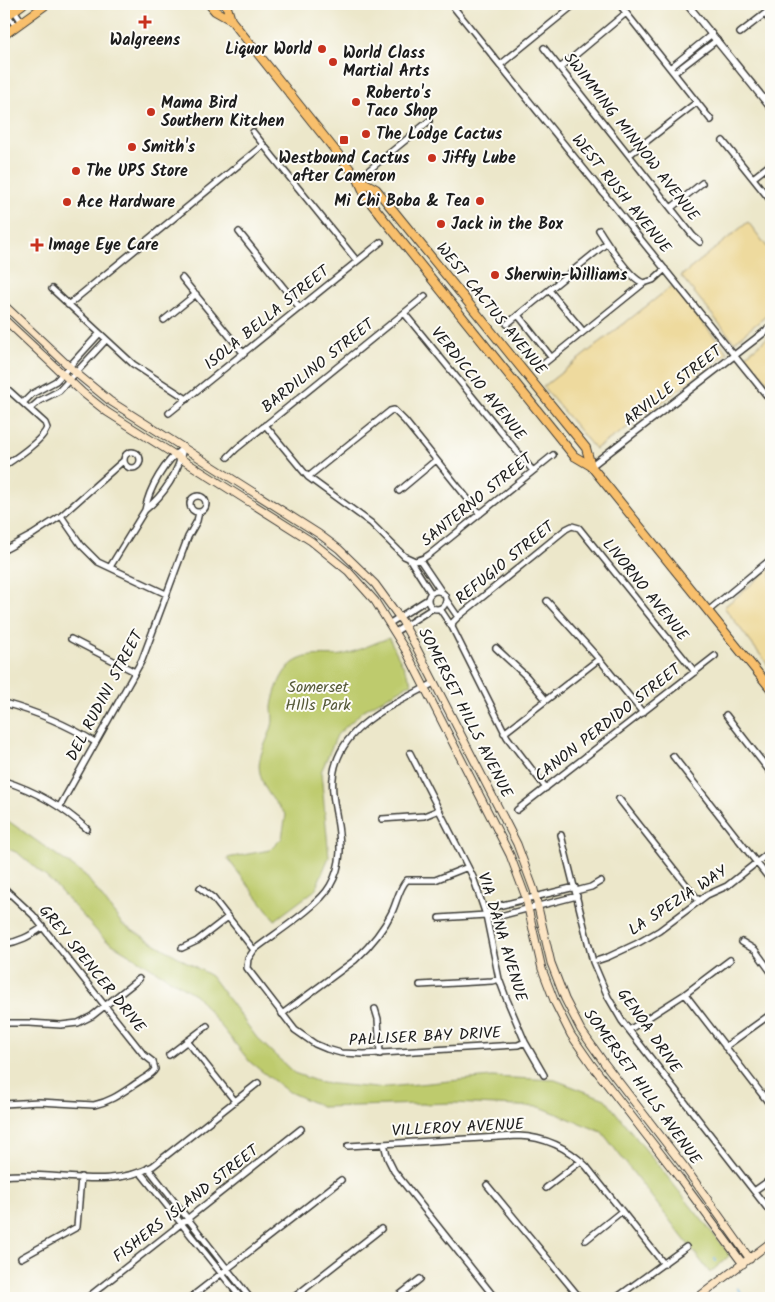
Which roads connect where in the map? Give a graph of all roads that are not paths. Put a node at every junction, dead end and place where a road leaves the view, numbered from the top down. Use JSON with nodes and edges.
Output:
{"nodes":[{"id":1,"x":23,"y":4,"type":"edge"},
{"id":2,"x":47,"y":4,"type":"edge"},
{"id":3,"x":209,"y":4,"type":"edge"},
{"id":4,"x":226,"y":4,"type":"edge"},
{"id":5,"x":451,"y":4,"type":"edge"},
{"id":6,"x":575,"y":4,"type":"edge"},
{"id":7,"x":619,"y":4,"type":"edge"},
{"id":8,"x":687,"y":4,"type":"edge"},
{"id":9,"x":13,"y":7,"type":"edge"},
{"id":10,"x":771,"y":9,"type":"edge"},
{"id":11,"x":626,"y":13,"type":"junction"},
{"id":12,"x":765,"y":14,"type":"junction"},
{"id":13,"x":5,"y":15,"type":"edge"},
{"id":14,"x":231,"y":20,"type":"junction"},
{"id":15,"x":771,"y":22,"type":"edge"},
{"id":16,"x":19,"y":24,"type":"junction"},
{"id":17,"x":712,"y":34,"type":"junction"},
{"id":18,"x":740,"y":34,"type":"dead end"},
{"id":19,"x":4,"y":36,"type":"edge"},
{"id":20,"x":717,"y":40,"type":"junction"},
{"id":21,"x":544,"y":48,"type":"dead end"},
{"id":22,"x":500,"y":65,"type":"junction"},
{"id":23,"x":560,"y":68,"type":"junction"},
{"id":24,"x":670,"y":68,"type":"junction"},
{"id":25,"x":674,"y":73,"type":"junction"},
{"id":26,"x":697,"y":102,"type":"junction"},
{"id":27,"x":771,"y":108,"type":"edge"},
{"id":28,"x":711,"y":120,"type":"dead end"},
{"id":29,"x":428,"y":121,"type":"dead end"},
{"id":30,"x":253,"y":132,"type":"dead end"},
{"id":31,"x":723,"y":141,"type":"dead end"},
{"id":32,"x":263,"y":145,"type":"junction"},
{"id":33,"x":629,"y":155,"type":"junction"},
{"id":34,"x":771,"y":164,"type":"edge"},
{"id":35,"x":753,"y":178,"type":"junction"},
{"id":36,"x":358,"y":179,"type":"junction"},
{"id":37,"x":702,"y":183,"type":"dead end"},
{"id":38,"x":771,"y":201,"type":"edge"},
{"id":39,"x":671,"y":208,"type":"junction"},
{"id":40,"x":598,"y":230,"type":"dead end"},
{"id":41,"x":238,"y":232,"type":"dead end"},
{"id":42,"x":381,"y":242,"type":"dead end"},
{"id":43,"x":700,"y":242,"type":"dead end"},
{"id":44,"x":607,"y":243,"type":"junction"},
{"id":45,"x":358,"y":261,"type":"junction"},
{"id":46,"x":665,"y":269,"type":"junction"},
{"id":47,"x":182,"y":278,"type":"dead end"},
{"id":48,"x":644,"y":283,"type":"junction"},
{"id":49,"x":52,"y":290,"type":"dead end"},
{"id":50,"x":550,"y":290,"type":"junction"},
{"id":51,"x":196,"y":294,"type":"junction"},
{"id":52,"x":425,"y":296,"type":"dead end"},
{"id":53,"x":68,"y":304,"type":"junction"},
{"id":54,"x":4,"y":305,"type":"edge"},
{"id":55,"x":300,"y":308,"type":"junction"},
{"id":56,"x":404,"y":313,"type":"junction"},
{"id":57,"x":518,"y":315,"type":"junction"},
{"id":58,"x":4,"y":319,"type":"edge"},
{"id":59,"x":164,"y":320,"type":"dead end"},
{"id":60,"x":508,"y":324,"type":"dead end"},
{"id":61,"x":771,"y":327,"type":"edge"},
{"id":62,"x":582,"y":332,"type":"junction"},
{"id":63,"x":98,"y":334,"type":"junction"},
{"id":64,"x":106,"y":340,"type":"junction"},
{"id":65,"x":244,"y":354,"type":"junction"},
{"id":66,"x":735,"y":355,"type":"junction"},
{"id":67,"x":551,"y":357,"type":"junction"},
{"id":68,"x":69,"y":366,"type":"junction"},
{"id":69,"x":541,"y":366,"type":"dead end"},
{"id":70,"x":76,"y":372,"type":"junction"},
{"id":71,"x":62,"y":373,"type":"junction"},
{"id":72,"x":69,"y":380,"type":"junction"},
{"id":73,"x":4,"y":386,"type":"edge"},
{"id":74,"x":187,"y":399,"type":"junction"},
{"id":75,"x":771,"y":401,"type":"edge"},
{"id":76,"x":23,"y":403,"type":"junction"},
{"id":77,"x":30,"y":409,"type":"junction"},
{"id":78,"x":169,"y":413,"type":"dead end"},
{"id":79,"x":265,"y":425,"type":"junction"},
{"id":80,"x":183,"y":448,"type":"junction"},
{"id":81,"x":174,"y":455,"type":"junction"},
{"id":82,"x":553,"y":455,"type":"dead end"},
{"id":83,"x":228,"y":457,"type":"dead end"},
{"id":84,"x":181,"y":459,"type":"junction"},
{"id":85,"x":436,"y":460,"type":"junction"},
{"id":86,"x":123,"y":461,"type":"dead end"},
{"id":87,"x":4,"y":466,"type":"edge"},
{"id":88,"x":592,"y":466,"type":"junction"},
{"id":89,"x":532,"y":471,"type":"junction"},
{"id":90,"x":308,"y":478,"type":"junction"},
{"id":91,"x":399,"y":491,"type":"dead end"},
{"id":92,"x":145,"y":510,"type":"junction"},
{"id":93,"x":199,"y":512,"type":"dead end"},
{"id":94,"x":480,"y":514,"type":"junction"},
{"id":95,"x":60,"y":516,"type":"junction"},
{"id":96,"x":575,"y":526,"type":"joint"},
{"id":97,"x":4,"y":550,"type":"edge"},
{"id":98,"x":771,"y":559,"type":"edge"},
{"id":99,"x":415,"y":560,"type":"junction"},
{"id":100,"x":110,"y":567,"type":"junction"},
{"id":101,"x":441,"y":592,"type":"junction"},
{"id":102,"x":431,"y":593,"type":"junction"},
{"id":103,"x":166,"y":594,"type":"junction"},
{"id":104,"x":428,"y":599,"type":"junction"},
{"id":105,"x":447,"y":601,"type":"junction"},
{"id":106,"x":547,"y":601,"type":"dead end"},
{"id":107,"x":433,"y":608,"type":"junction"},
{"id":108,"x":440,"y":609,"type":"junction"},
{"id":109,"x":708,"y":610,"type":"junction"},
{"id":110,"x":400,"y":618,"type":"junction"},
{"id":111,"x":454,"y":622,"type":"junction"},
{"id":112,"x":390,"y":624,"type":"junction"},
{"id":113,"x":405,"y":626,"type":"junction"},
{"id":114,"x":395,"y":632,"type":"junction"},
{"id":115,"x":71,"y":639,"type":"dead end"},
{"id":116,"x":496,"y":648,"type":"dead end"},
{"id":117,"x":715,"y":656,"type":"dead end"},
{"id":118,"x":599,"y":659,"type":"junction"},
{"id":119,"x":135,"y":672,"type":"junction"},
{"id":120,"x":695,"y":672,"type":"junction"},
{"id":121,"x":434,"y":683,"type":"junction"},
{"id":122,"x":425,"y":688,"type":"junction"},
{"id":123,"x":771,"y":689,"type":"edge"},
{"id":124,"x":546,"y":700,"type":"junction"},
{"id":125,"x":4,"y":703,"type":"edge"},
{"id":126,"x":642,"y":713,"type":"junction"},
{"id":127,"x":726,"y":714,"type":"dead end"},
{"id":128,"x":504,"y":732,"type":"junction"},
{"id":129,"x":95,"y":742,"type":"junction"},
{"id":130,"x":410,"y":753,"type":"dead end"},
{"id":131,"x":673,"y":756,"type":"dead end"},
{"id":132,"x":771,"y":773,"type":"edge"},
{"id":133,"x":4,"y":781,"type":"edge"},
{"id":134,"x":546,"y":788,"type":"junction"},
{"id":135,"x":619,"y":799,"type":"dead end"},
{"id":136,"x":60,"y":806,"type":"junction"},
{"id":137,"x":439,"y":810,"type":"junction"},
{"id":138,"x":517,"y":810,"type":"dead end"},
{"id":139,"x":382,"y":819,"type":"dead end"},
{"id":140,"x":87,"y":829,"type":"dead end"},
{"id":141,"x":561,"y":835,"type":"dead end"},
{"id":142,"x":771,"y":851,"type":"edge"},
{"id":143,"x":756,"y":863,"type":"junction"},
{"id":144,"x":468,"y":867,"type":"junction"},
{"id":145,"x":601,"y":881,"type":"dead end"},
{"id":146,"x":771,"y":881,"type":"edge"},
{"id":147,"x":4,"y":888,"type":"edge"},
{"id":148,"x":200,"y":888,"type":"dead end"},
{"id":149,"x":576,"y":891,"type":"junction"},
{"id":150,"x":536,"y":896,"type":"junction"},
{"id":151,"x":526,"y":899,"type":"junction"},
{"id":152,"x":699,"y":901,"type":"junction"},
{"id":153,"x":538,"y":906,"type":"junction"},
{"id":154,"x":528,"y":908,"type":"junction"},
{"id":155,"x":486,"y":915,"type":"junction"},
{"id":156,"x":228,"y":917,"type":"junction"},
{"id":157,"x":440,"y":918,"type":"dead end"},
{"id":158,"x":43,"y":927,"type":"junction"},
{"id":159,"x":742,"y":942,"type":"dead end"},
{"id":160,"x":4,"y":944,"type":"edge"},
{"id":161,"x":182,"y":948,"type":"dead end"},
{"id":162,"x":254,"y":950,"type":"junction"},
{"id":163,"x":730,"y":960,"type":"dead end"},
{"id":164,"x":593,"y":962,"type":"junction"},
{"id":165,"x":771,"y":972,"type":"edge"},
{"id":166,"x":139,"y":978,"type":"dead end"},
{"id":167,"x":499,"y":978,"type":"junction"},
{"id":168,"x":420,"y":985,"type":"dead end"},
{"id":169,"x":685,"y":994,"type":"junction"},
{"id":170,"x":105,"y":1006,"type":"junction"},
{"id":171,"x":375,"y":1009,"type":"dead end"},
{"id":172,"x":282,"y":1014,"type":"junction"},
{"id":173,"x":771,"y":1014,"type":"edge"},
{"id":174,"x":4,"y":1023,"type":"edge"},
{"id":175,"x":207,"y":1026,"type":"dead end"},
{"id":176,"x":630,"y":1030,"type":"junction"},
{"id":177,"x":187,"y":1041,"type":"junction"},
{"id":178,"x":525,"y":1042,"type":"junction"},
{"id":179,"x":725,"y":1047,"type":"junction"},
{"id":180,"x":380,"y":1054,"type":"junction"},
{"id":181,"x":169,"y":1055,"type":"dead end"},
{"id":182,"x":544,"y":1075,"type":"dead end"},
{"id":183,"x":258,"y":1083,"type":"dead end"},
{"id":184,"x":771,"y":1096,"type":"edge"},
{"id":185,"x":766,"y":1100,"type":"junction"},
{"id":186,"x":235,"y":1101,"type":"junction"},
{"id":187,"x":4,"y":1104,"type":"edge"},
{"id":188,"x":771,"y":1106,"type":"edge"},
{"id":189,"x":301,"y":1129,"type":"dead end"},
{"id":190,"x":384,"y":1144,"type":"junction"},
{"id":191,"x":348,"y":1146,"type":"dead end"},
{"id":192,"x":581,"y":1161,"type":"junction"},
{"id":193,"x":148,"y":1168,"type":"junction"},
{"id":194,"x":140,"y":1172,"type":"junction"},
{"id":195,"x":4,"y":1176,"type":"edge"},
{"id":196,"x":81,"y":1177,"type":"junction"},
{"id":197,"x":771,"y":1179,"type":"edge"},
{"id":198,"x":341,"y":1180,"type":"dead end"},
{"id":199,"x":487,"y":1184,"type":"dead end"},
{"id":200,"x":546,"y":1188,"type":"dead end"},
{"id":201,"x":754,"y":1191,"type":"junction"},
{"id":202,"x":622,"y":1211,"type":"junction"},
{"id":203,"x":771,"y":1213,"type":"edge"},
{"id":204,"x":187,"y":1219,"type":"junction"},
{"id":205,"x":182,"y":1223,"type":"junction"},
{"id":206,"x":381,"y":1229,"type":"dead end"},
{"id":207,"x":586,"y":1240,"type":"dead end"},
{"id":208,"x":771,"y":1242,"type":"edge"},
{"id":209,"x":686,"y":1247,"type":"dead end"},
{"id":210,"x":21,"y":1258,"type":"dead end"},
{"id":211,"x":750,"y":1259,"type":"junction"},
{"id":212,"x":664,"y":1264,"type":"junction"},
{"id":213,"x":743,"y":1264,"type":"junction"},
{"id":214,"x":227,"y":1269,"type":"junction"},
{"id":215,"x":222,"y":1273,"type":"junction"},
{"id":216,"x":420,"y":1279,"type":"dead end"},
{"id":217,"x":87,"y":1298,"type":"edge"},
{"id":218,"x":190,"y":1298,"type":"edge"},
{"id":219,"x":242,"y":1298,"type":"edge"},
{"id":220,"x":250,"y":1298,"type":"edge"},
{"id":221,"x":293,"y":1298,"type":"edge"},
{"id":222,"x":396,"y":1298,"type":"edge"},
{"id":223,"x":495,"y":1298,"type":"edge"},
{"id":224,"x":580,"y":1298,"type":"edge"},
{"id":225,"x":616,"y":1298,"type":"edge"},
{"id":226,"x":697,"y":1298,"type":"edge"}],
"edges":[{"from":1,"to":9,"type":"main road"},
{"from":2,"to":16,"type":"main road"},
{"from":3,"to":14,"type":"main road","name":"WEST CACTUS AVENUE"},
{"from":4,"to":14,"type":"main road","name":"WEST CACTUS AVENUE"},
{"from":5,"to":22,"type":"street","name":"WEST RUSH AVENUE"},
{"from":6,"to":22,"type":"street"},
{"from":7,"to":11,"type":"street"},
{"from":8,"to":17,"type":"street"},
{"from":9,"to":13,"type":"main road"},
{"from":9,"to":16,"type":"street"},
{"from":10,"to":12,"type":"street"},
{"from":11,"to":23,"type":"street"},
{"from":11,"to":24,"type":"street"},
{"from":12,"to":15,"type":"street"},
{"from":12,"to":18,"type":"street"},
{"from":13,"to":16,"type":"street"},
{"from":14,"to":36,"type":"main road","name":"WEST CACTUS AVENUE"},
{"from":16,"to":19,"type":"main road"},
{"from":17,"to":20,"type":"street"},
{"from":17,"to":24,"type":"street"},
{"from":20,"to":25,"type":"street"},
{"from":20,"to":27,"type":"street"},
{"from":21,"to":23,"type":"street","name":"SWIMMING MINNOW AVENUE"},
{"from":22,"to":46,"type":"street","name":"WEST RUSH AVENUE"},
{"from":23,"to":33,"type":"street","name":"SWIMMING MINNOW AVENUE"},
{"from":24,"to":25,"type":"street"},
{"from":25,"to":26,"type":"street"},
{"from":26,"to":28,"type":"street"},
{"from":26,"to":33,"type":"street"},
{"from":29,"to":36,"type":"street"},
{"from":30,"to":32,"type":"street"},
{"from":31,"to":35,"type":"street"},
{"from":32,"to":45,"type":"street"},
{"from":32,"to":53,"type":"street"},
{"from":33,"to":39,"type":"street","name":"SWIMMING MINNOW AVENUE"},
{"from":34,"to":35,"type":"street"},
{"from":35,"to":38,"type":"street"},
{"from":36,"to":88,"type":"main road","name":"WEST CACTUS AVENUE"},
{"from":36,"to":88,"type":"main road","name":"WEST CACTUS AVENUE"},
{"from":37,"to":39,"type":"street"},
{"from":39,"to":43,"type":"street","name":"SWIMMING MINNOW AVENUE"},
{"from":40,"to":44,"type":"street"},
{"from":41,"to":55,"type":"street"},
{"from":42,"to":45,"type":"street","name":"ISOLA BELLA STREET"},
{"from":44,"to":48,"type":"street"},
{"from":44,"to":50,"type":"street"},
{"from":45,"to":55,"type":"street","name":"ISOLA BELLA STREET"},
{"from":46,"to":48,"type":"street"},
{"from":46,"to":66,"type":"street","name":"WEST RUSH AVENUE"},
{"from":47,"to":51,"type":"street"},
{"from":48,"to":62,"type":"street"},
{"from":49,"to":53,"type":"street"},
{"from":50,"to":57,"type":"street"},
{"from":50,"to":62,"type":"street"},
{"from":51,"to":59,"type":"street"},
{"from":51,"to":65,"type":"street"},
{"from":52,"to":56,"type":"street","name":"BARDILINO STREET"},
{"from":53,"to":63,"type":"street"},
{"from":54,"to":68,"type":"main road","name":"SOMERSET HILLS AVENUE"},
{"from":55,"to":65,"type":"street","name":"ISOLA BELLA STREET"},
{"from":56,"to":79,"type":"street","name":"BARDILINO STREET"},
{"from":56,"to":89,"type":"street","name":"VERDICCIO AVENUE"},
{"from":57,"to":60,"type":"street"},
{"from":57,"to":67,"type":"street"},
{"from":58,"to":71,"type":"main road","name":"SOMERSET HILLS AVENUE"},
{"from":61,"to":66,"type":"street","name":"ARVILLE STREET"},
{"from":62,"to":67,"type":"street"},
{"from":63,"to":64,"type":"street"},
{"from":63,"to":68,"type":"street"},
{"from":64,"to":70,"type":"street"},
{"from":64,"to":74,"type":"street"},
{"from":65,"to":74,"type":"street","name":"ISOLA BELLA STREET"},
{"from":66,"to":75,"type":"street","name":"WEST RUSH AVENUE"},
{"from":66,"to":88,"type":"street","name":"ARVILLE STREET"},
{"from":67,"to":69,"type":"street"},
{"from":68,"to":70,"type":"main road","name":"SOMERSET HILLS AVENUE"},
{"from":68,"to":71,"type":"street"},
{"from":70,"to":72,"type":"street"},
{"from":70,"to":80,"type":"main road","name":"SOMERSET HILLS AVENUE"},
{"from":71,"to":72,"type":"main road","name":"SOMERSET HILLS AVENUE"},
{"from":71,"to":76,"type":"street"},
{"from":72,"to":77,"type":"street"},
{"from":72,"to":81,"type":"main road","name":"SOMERSET HILLS AVENUE"},
{"from":73,"to":76,"type":"street"},
{"from":74,"to":78,"type":"street","name":"ISOLA BELLA STREET"},
{"from":76,"to":77,"type":"street"},
{"from":77,"to":87,"type":"street"},
{"from":79,"to":83,"type":"street","name":"BARDILINO STREET"},
{"from":79,"to":90,"type":"street"},
{"from":80,"to":81,"type":"street"},
{"from":80,"to":84,"type":"street"},
{"from":80,"to":110,"type":"main road","name":"SOMERSET HILLS AVENUE"},
{"from":81,"to":84,"type":"main road","name":"SOMERSET HILLS AVENUE"},
{"from":81,"to":92,"type":"street"},
{"from":82,"to":89,"type":"street","name":"SANTERNO STREET"},
{"from":84,"to":92,"type":"street"},
{"from":84,"to":112,"type":"main road","name":"SOMERSET HILLS AVENUE"},
{"from":85,"to":90,"type":"street"},
{"from":85,"to":91,"type":"street"},
{"from":85,"to":94,"type":"street"},
{"from":86,"to":95,"type":"street"},
{"from":88,"to":109,"type":"main road","name":"WEST CACTUS AVENUE"},
{"from":89,"to":94,"type":"street","name":"SANTERNO STREET"},
{"from":90,"to":99,"type":"street"},
{"from":92,"to":100,"type":"street"},
{"from":93,"to":103,"type":"street","name":"DEL RUDINI STREET"},
{"from":94,"to":99,"type":"street","name":"SANTERNO STREET"},
{"from":95,"to":97,"type":"street"},
{"from":95,"to":100,"type":"street"},
{"from":96,"to":111,"type":"street","name":"REFUGIO STREET"},
{"from":96,"to":120,"type":"street","name":"LIVORNO AVENUE"},
{"from":98,"to":109,"type":"street"},
{"from":99,"to":101,"type":"street"},
{"from":99,"to":102,"type":"street"},
{"from":100,"to":103,"type":"street"},
{"from":101,"to":102,"type":"street"},
{"from":101,"to":105,"type":"street"},
{"from":102,"to":104,"type":"street"},
{"from":103,"to":119,"type":"street","name":"DEL RUDINI STREET"},
{"from":104,"to":107,"type":"street"},
{"from":104,"to":110,"type":"street"},
{"from":105,"to":108,"type":"street"},
{"from":105,"to":111,"type":"street"},
{"from":106,"to":118,"type":"street"},
{"from":107,"to":108,"type":"street"},
{"from":107,"to":113,"type":"street"},
{"from":108,"to":111,"type":"street"},
{"from":109,"to":123,"type":"main road","name":"WEST CACTUS AVENUE"},
{"from":110,"to":112,"type":"street"},
{"from":110,"to":113,"type":"main road","name":"SOMERSET HILLS AVENUE"},
{"from":111,"to":128,"type":"street"},
{"from":112,"to":114,"type":"main road","name":"SOMERSET HILLS AVENUE"},
{"from":113,"to":114,"type":"street"},
{"from":113,"to":121,"type":"main road","name":"SOMERSET HILLS AVENUE"},
{"from":114,"to":122,"type":"main road","name":"SOMERSET HILLS AVENUE"},
{"from":115,"to":119,"type":"street"},
{"from":116,"to":124,"type":"street"},
{"from":117,"to":120,"type":"street","name":"CANON PERDIDO STREET"},
{"from":118,"to":124,"type":"street"},
{"from":118,"to":126,"type":"street"},
{"from":119,"to":129,"type":"street","name":"DEL RUDINI STREET"},
{"from":120,"to":126,"type":"street","name":"CANON PERDIDO STREET"},
{"from":121,"to":122,"type":"street"},
{"from":121,"to":150,"type":"main road","name":"SOMERSET HILLS AVENUE"},
{"from":122,"to":151,"type":"main road","name":"SOMERSET HILLS AVENUE"},
{"from":122,"to":162,"type":"street"},
{"from":124,"to":128,"type":"street"},
{"from":125,"to":129,"type":"street"},
{"from":126,"to":134,"type":"street","name":"CANON PERDIDO STREET"},
{"from":127,"to":132,"type":"street"},
{"from":128,"to":134,"type":"street"},
{"from":129,"to":136,"type":"street","name":"DEL RUDINI STREET"},
{"from":130,"to":137,"type":"street","name":"VIA DANA AVENUE"},
{"from":131,"to":143,"type":"street"},
{"from":133,"to":136,"type":"street"},
{"from":134,"to":138,"type":"street","name":"CANON PERDIDO STREET"},
{"from":135,"to":152,"type":"street"},
{"from":136,"to":140,"type":"street"},
{"from":137,"to":139,"type":"street"},
{"from":137,"to":144,"type":"street","name":"VIA DANA AVENUE"},
{"from":141,"to":149,"type":"street","name":"GENOA DRIVE"},
{"from":142,"to":143,"type":"street","name":"LA SPEZIA WAY"},
{"from":143,"to":146,"type":"street"},
{"from":143,"to":152,"type":"street","name":"LA SPEZIA WAY"},
{"from":144,"to":155,"type":"street","name":"VIA DANA AVENUE"},
{"from":144,"to":172,"type":"street"},
{"from":145,"to":149,"type":"street"},
{"from":147,"to":158,"type":"street","name":"GREY SPENCER DRIVE"},
{"from":148,"to":156,"type":"street"},
{"from":149,"to":150,"type":"street"},
{"from":149,"to":153,"type":"street"},
{"from":149,"to":164,"type":"street","name":"GENOA DRIVE"},
{"from":150,"to":151,"type":"street"},
{"from":150,"to":153,"type":"main road","name":"SOMERSET HILLS AVENUE"},
{"from":151,"to":154,"type":"main road","name":"SOMERSET HILLS AVENUE"},
{"from":151,"to":155,"type":"street"},
{"from":152,"to":164,"type":"street","name":"LA SPEZIA WAY"},
{"from":153,"to":154,"type":"street"},
{"from":153,"to":211,"type":"main road","name":"SOMERSET HILLS AVENUE"},
{"from":154,"to":155,"type":"street"},
{"from":154,"to":213,"type":"main road","name":"SOMERSET HILLS AVENUE"},
{"from":155,"to":157,"type":"street"},
{"from":155,"to":167,"type":"street","name":"VIA DANA AVENUE"},
{"from":156,"to":161,"type":"street"},
{"from":156,"to":162,"type":"street"},
{"from":158,"to":160,"type":"street"},
{"from":158,"to":170,"type":"street","name":"GREY SPENCER DRIVE"},
{"from":159,"to":165,"type":"street"},
{"from":162,"to":172,"type":"street","name":"PALLISER BAY DRIVE"},
{"from":163,"to":169,"type":"street"},
{"from":164,"to":176,"type":"street","name":"GENOA DRIVE"},
{"from":166,"to":170,"type":"street"},
{"from":167,"to":168,"type":"street"},
{"from":167,"to":178,"type":"street","name":"VIA DANA AVENUE"},
{"from":169,"to":176,"type":"street"},
{"from":169,"to":179,"type":"street"},
{"from":170,"to":174,"type":"street"},
{"from":170,"to":187,"type":"street","name":"GREY SPENCER DRIVE"},
{"from":171,"to":180,"type":"street"},
{"from":172,"to":180,"type":"street","name":"PALLISER BAY DRIVE"},
{"from":173,"to":179,"type":"street"},
{"from":175,"to":177,"type":"street"},
{"from":176,"to":201,"type":"street","name":"GENOA DRIVE"},
{"from":177,"to":181,"type":"street"},
{"from":177,"to":186,"type":"street"},
{"from":178,"to":180,"type":"street","name":"PALLISER BAY DRIVE"},
{"from":178,"to":182,"type":"street","name":"VIA DANA AVENUE"},
{"from":179,"to":185,"type":"street"},
{"from":183,"to":186,"type":"street"},
{"from":184,"to":185,"type":"street"},
{"from":185,"to":188,"type":"street"},
{"from":186,"to":193,"type":"street"},
{"from":189,"to":204,"type":"street","name":"FISHERS ISLAND STREET"},
{"from":190,"to":191,"type":"street","name":"VILLEROY AVENUE"},
{"from":190,"to":192,"type":"street","name":"VILLEROY AVENUE"},
{"from":190,"to":223,"type":"street"},
{"from":192,"to":200,"type":"street"},
{"from":192,"to":202,"type":"street","name":"VILLEROY AVENUE"},
{"from":193,"to":194,"type":"street"},
{"from":193,"to":204,"type":"street"},
{"from":194,"to":196,"type":"street"},
{"from":194,"to":205,"type":"street"},
{"from":195,"to":196,"type":"street"},
{"from":196,"to":210,"type":"street"},
{"from":197,"to":201,"type":"street"},
{"from":198,"to":214,"type":"street"},
{"from":199,"to":224,"type":"street"},
{"from":201,"to":203,"type":"street","name":"GENOA DRIVE"},
{"from":202,"to":207,"type":"street"},
{"from":202,"to":212,"type":"street","name":"VILLEROY AVENUE"},
{"from":204,"to":205,"type":"street","name":"FISHERS ISLAND STREET"},
{"from":204,"to":214,"type":"street"},
{"from":205,"to":215,"type":"street"},
{"from":205,"to":217,"type":"street","name":"FISHERS ISLAND STREET"},
{"from":206,"to":221,"type":"street"},
{"from":208,"to":211,"type":"main road"},
{"from":209,"to":212,"type":"street"},
{"from":211,"to":213,"type":"main road"},
{"from":212,"to":225,"type":"street"},
{"from":213,"to":226,"type":"main road"},
{"from":214,"to":215,"type":"street"},
{"from":214,"to":220,"type":"street"},
{"from":215,"to":218,"type":"street"},
{"from":215,"to":219,"type":"street"},
{"from":216,"to":222,"type":"street"}]}
